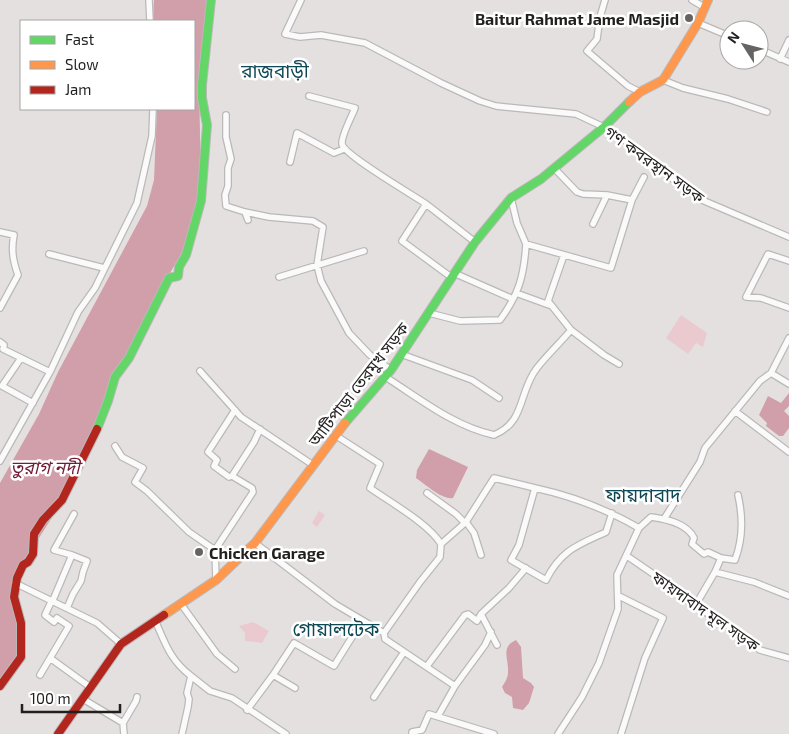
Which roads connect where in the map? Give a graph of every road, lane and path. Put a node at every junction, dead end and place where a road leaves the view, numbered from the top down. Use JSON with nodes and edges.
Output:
{"nodes":[{"id":1,"x":149,"y":0,"type":"edge"},
{"id":2,"x":210,"y":0,"type":"edge"},
{"id":3,"x":301,"y":0,"type":"edge"},
{"id":4,"x":606,"y":0,"type":"edge"},
{"id":5,"x":692,"y":0,"type":"edge"},
{"id":6,"x":706,"y":4,"type":"edge"},
{"id":7,"x":150,"y":20,"type":"edge"},
{"id":8,"x":698,"y":23,"type":"junction"},
{"id":9,"x":719,"y":32,"type":"edge"},
{"id":10,"x":789,"y":40,"type":"edge"},
{"id":11,"x":769,"y":54,"type":"edge"},
{"id":12,"x":780,"y":59,"type":"junction"},
{"id":13,"x":789,"y":62,"type":"edge"},
{"id":14,"x":663,"y":80,"type":"junction"},
{"id":15,"x":640,"y":92,"type":"junction"},
{"id":16,"x":309,"y":96,"type":"dead end"},
{"id":17,"x":153,"y":110,"type":"edge"},
{"id":18,"x":767,"y":112,"type":"dead end"},
{"id":19,"x":226,"y":115,"type":"dead end"},
{"id":20,"x":604,"y":127,"type":"junction"},
{"id":21,"x":344,"y":149,"type":"junction"},
{"id":22,"x":290,"y":162,"type":"dead end"},
{"id":23,"x":554,"y":168,"type":"junction"},
{"id":24,"x":644,"y":177,"type":"dead end"},
{"id":25,"x":607,"y":195,"type":"junction"},
{"id":26,"x":511,"y":198,"type":"junction"},
{"id":27,"x":632,"y":200,"type":"junction"},
{"id":28,"x":426,"y":204,"type":"junction"},
{"id":29,"x":245,"y":212,"type":"junction"},
{"id":30,"x":248,"y":220,"type":"dead end"},
{"id":31,"x":593,"y":224,"type":"dead end"},
{"id":32,"x":0,"y":232,"type":"edge"},
{"id":33,"x":789,"y":237,"type":"edge"},
{"id":34,"x":475,"y":242,"type":"junction"},
{"id":35,"x":526,"y":244,"type":"junction"},
{"id":36,"x":364,"y":250,"type":"dead end"},
{"id":37,"x":49,"y":254,"type":"dead end"},
{"id":38,"x":564,"y":255,"type":"junction"},
{"id":39,"x":789,"y":261,"type":"edge"},
{"id":40,"x":318,"y":265,"type":"junction"},
{"id":41,"x":104,"y":268,"type":"junction"},
{"id":42,"x":453,"y":275,"type":"junction"},
{"id":43,"x":279,"y":277,"type":"dead end"},
{"id":44,"x":516,"y":293,"type":"junction"},
{"id":45,"x":513,"y":299,"type":"junction"},
{"id":46,"x":550,"y":305,"type":"junction"},
{"id":47,"x":0,"y":308,"type":"edge"},
{"id":48,"x":789,"y":308,"type":"edge"},
{"id":49,"x":429,"y":313,"type":"junction"},
{"id":50,"x":571,"y":330,"type":"junction"},
{"id":51,"x":789,"y":338,"type":"edge"},
{"id":52,"x":0,"y":342,"type":"edge"},
{"id":53,"x":401,"y":354,"type":"junction"},
{"id":54,"x":21,"y":358,"type":"junction"},
{"id":55,"x":619,"y":364,"type":"dead end"},
{"id":56,"x":391,"y":370,"type":"junction"},
{"id":57,"x":200,"y":371,"type":"dead end"},
{"id":58,"x":50,"y":372,"type":"junction"},
{"id":59,"x":771,"y":373,"type":"junction"},
{"id":60,"x":384,"y":376,"type":"junction"},
{"id":61,"x":789,"y":384,"type":"edge"},
{"id":62,"x":1,"y":388,"type":"edge"},
{"id":63,"x":499,"y":398,"type":"dead end"},
{"id":64,"x":33,"y":403,"type":"junction"},
{"id":65,"x":235,"y":410,"type":"junction"},
{"id":66,"x":735,"y":411,"type":"junction"},
{"id":67,"x":260,"y":429,"type":"junction"},
{"id":68,"x":335,"y":435,"type":"junction"},
{"id":69,"x":0,"y":446,"type":"edge"},
{"id":70,"x":115,"y":446,"type":"dead end"},
{"id":71,"x":7,"y":450,"type":"junction"},
{"id":72,"x":789,"y":452,"type":"edge"},
{"id":73,"x":0,"y":461,"type":"edge"},
{"id":74,"x":313,"y":465,"type":"junction"},
{"id":75,"x":232,"y":476,"type":"junction"},
{"id":76,"x":535,"y":488,"type":"junction"},
{"id":77,"x":426,"y":493,"type":"dead end"},
{"id":78,"x":738,"y":494,"type":"dead end"},
{"id":79,"x":612,"y":513,"type":"junction"},
{"id":80,"x":74,"y":514,"type":"dead end"},
{"id":81,"x":664,"y":519,"type":"junction"},
{"id":82,"x":466,"y":523,"type":"junction"},
{"id":83,"x":639,"y":528,"type":"junction"},
{"id":84,"x":255,"y":543,"type":"junction"},
{"id":85,"x":441,"y":544,"type":"junction"},
{"id":86,"x":215,"y":550,"type":"junction"},
{"id":87,"x":72,"y":555,"type":"junction"},
{"id":88,"x":481,"y":555,"type":"dead end"},
{"id":89,"x":627,"y":556,"type":"junction"},
{"id":90,"x":721,"y":558,"type":"junction"},
{"id":91,"x":526,"y":568,"type":"junction"},
{"id":92,"x":715,"y":572,"type":"junction"},
{"id":93,"x":216,"y":580,"type":"junction"},
{"id":94,"x":15,"y":583,"type":"junction"},
{"id":95,"x":619,"y":596,"type":"junction"},
{"id":96,"x":789,"y":596,"type":"edge"},
{"id":97,"x":52,"y":601,"type":"junction"},
{"id":98,"x":181,"y":604,"type":"junction"},
{"id":99,"x":695,"y":606,"type":"junction"},
{"id":100,"x":67,"y":608,"type":"junction"},
{"id":101,"x":480,"y":614,"type":"junction"},
{"id":102,"x":155,"y":620,"type":"junction"},
{"id":103,"x":362,"y":621,"type":"junction"},
{"id":104,"x":491,"y":632,"type":"junction"},
{"id":105,"x":384,"y":633,"type":"junction"},
{"id":106,"x":121,"y":644,"type":"junction"},
{"id":107,"x":497,"y":645,"type":"dead end"},
{"id":108,"x":404,"y":652,"type":"junction"},
{"id":109,"x":50,"y":658,"type":"junction"},
{"id":110,"x":789,"y":658,"type":"edge"},
{"id":111,"x":427,"y":666,"type":"junction"},
{"id":112,"x":235,"y":669,"type":"dead end"},
{"id":113,"x":40,"y":675,"type":"dead end"},
{"id":114,"x":273,"y":675,"type":"junction"},
{"id":115,"x":191,"y":676,"type":"junction"},
{"id":116,"x":0,"y":686,"type":"edge"},
{"id":117,"x":455,"y":686,"type":"junction"},
{"id":118,"x":90,"y":687,"type":"junction"},
{"id":119,"x":295,"y":688,"type":"dead end"},
{"id":120,"x":137,"y":697,"type":"dead end"},
{"id":121,"x":374,"y":697,"type":"dead end"},
{"id":122,"x":83,"y":699,"type":"junction"},
{"id":123,"x":248,"y":710,"type":"junction"},
{"id":124,"x":438,"y":716,"type":"junction"},
{"id":125,"x":123,"y":723,"type":"junction"},
{"id":126,"x":58,"y":734,"type":"edge"},
{"id":127,"x":124,"y":734,"type":"edge"},
{"id":128,"x":182,"y":734,"type":"edge"},
{"id":129,"x":284,"y":734,"type":"edge"},
{"id":130,"x":412,"y":734,"type":"edge"},
{"id":131,"x":494,"y":734,"type":"edge"},
{"id":132,"x":558,"y":734,"type":"edge"},
{"id":133,"x":621,"y":734,"type":"edge"}],
"edges":[{"from":1,"to":7,"type":"street"},
{"from":2,"to":94,"type":"main road"},
{"from":3,"to":20,"type":"street","name":"গণ কবরস্থান সড়ক"},
{"from":4,"to":15,"type":"street"},
{"from":5,"to":6,"type":"street"},
{"from":6,"to":8,"type":"main road"},
{"from":8,"to":9,"type":"street"},
{"from":8,"to":14,"type":"main road"},
{"from":10,"to":12,"type":"street"},
{"from":11,"to":12,"type":"street"},
{"from":12,"to":13,"type":"street"},
{"from":14,"to":15,"type":"main road","name":"আটিপাড়া তেরমুখ সড়ক"},
{"from":14,"to":18,"type":"street"},
{"from":15,"to":20,"type":"main road","name":"আটিপাড়া তেরমুখ সড়ক"},
{"from":16,"to":21,"type":"street"},
{"from":17,"to":41,"type":"street"},
{"from":19,"to":29,"type":"street"},
{"from":20,"to":23,"type":"main road","name":"আটিপাড়া তেরমুখ সড়ক"},
{"from":20,"to":33,"type":"street","name":"গণ কবরস্থান সড়ক"},
{"from":21,"to":22,"type":"street"},
{"from":21,"to":28,"type":"street"},
{"from":23,"to":25,"type":"street"},
{"from":23,"to":26,"type":"main road","name":"আটিপাড়া তেরমুখ সড়ক"},
{"from":24,"to":27,"type":"street"},
{"from":25,"to":27,"type":"street"},
{"from":25,"to":31,"type":"street"},
{"from":26,"to":34,"type":"main road","name":"আটিপাড়া তেরমুখ সড়ক"},
{"from":26,"to":35,"type":"street"},
{"from":27,"to":38,"type":"street"},
{"from":28,"to":34,"type":"street"},
{"from":28,"to":42,"type":"street"},
{"from":29,"to":30,"type":"street"},
{"from":29,"to":40,"type":"street"},
{"from":32,"to":47,"type":"street"},
{"from":34,"to":42,"type":"main road","name":"আটিপাড়া তেরমুখ সড়ক"},
{"from":35,"to":38,"type":"street"},
{"from":35,"to":44,"type":"street"},
{"from":36,"to":40,"type":"street"},
{"from":37,"to":41,"type":"street"},
{"from":38,"to":46,"type":"street"},
{"from":39,"to":48,"type":"street"},
{"from":40,"to":43,"type":"street"},
{"from":40,"to":56,"type":"street"},
{"from":41,"to":58,"type":"street"},
{"from":42,"to":45,"type":"street"},
{"from":42,"to":49,"type":"main road","name":"আটিপাড়া তেরমুখ সড়ক"},
{"from":44,"to":45,"type":"street"},
{"from":44,"to":46,"type":"street"},
{"from":45,"to":49,"type":"street"},
{"from":46,"to":50,"type":"street"},
{"from":49,"to":53,"type":"main road","name":"আটিপাড়া তেরমুখ সড়ক"},
{"from":50,"to":55,"type":"street"},
{"from":50,"to":60,"type":"street"},
{"from":51,"to":59,"type":"street"},
{"from":52,"to":54,"type":"street"},
{"from":53,"to":56,"type":"main road","name":"আটিপাড়া তেরমুখ সড়ক"},
{"from":53,"to":63,"type":"street"},
{"from":54,"to":58,"type":"street"},
{"from":54,"to":62,"type":"street"},
{"from":56,"to":60,"type":"main road","name":"আটিপাড়া তেরমুখ সড়ক"},
{"from":57,"to":65,"type":"street"},
{"from":58,"to":64,"type":"street"},
{"from":59,"to":61,"type":"street"},
{"from":59,"to":66,"type":"street"},
{"from":60,"to":68,"type":"main road","name":"আটিপাড়া তেরমুখ সড়ক"},
{"from":62,"to":64,"type":"street"},
{"from":64,"to":71,"type":"street"},
{"from":65,"to":67,"type":"street"},
{"from":65,"to":75,"type":"street"},
{"from":66,"to":72,"type":"street"},
{"from":66,"to":81,"type":"street"},
{"from":67,"to":74,"type":"street"},
{"from":67,"to":75,"type":"street"},
{"from":68,"to":74,"type":"main road","name":"আটিপাড়া তেরমুখ সড়ক"},
{"from":68,"to":85,"type":"street"},
{"from":69,"to":71,"type":"street"},
{"from":70,"to":86,"type":"street"},
{"from":71,"to":73,"type":"street"},
{"from":74,"to":84,"type":"main road","name":"আটিপাড়া তেরমুখ সড়ক"},
{"from":75,"to":86,"type":"street"},
{"from":76,"to":79,"type":"street"},
{"from":76,"to":82,"type":"street"},
{"from":76,"to":91,"type":"street"},
{"from":77,"to":82,"type":"street"},
{"from":78,"to":90,"type":"street"},
{"from":79,"to":83,"type":"street"},
{"from":79,"to":91,"type":"street"},
{"from":80,"to":87,"type":"street"},
{"from":81,"to":83,"type":"street"},
{"from":81,"to":90,"type":"street"},
{"from":82,"to":85,"type":"street"},
{"from":82,"to":88,"type":"street"},
{"from":83,"to":89,"type":"street"},
{"from":84,"to":93,"type":"main road","name":"আটিপাড়া তেরমুখ সড়ক"},
{"from":84,"to":103,"type":"street"},
{"from":85,"to":105,"type":"street"},
{"from":86,"to":93,"type":"street"},
{"from":87,"to":97,"type":"street"},
{"from":87,"to":100,"type":"street"},
{"from":89,"to":95,"type":"street"},
{"from":89,"to":99,"type":"street","name":"ফায়দাবাদ মূল সড়ক"},
{"from":90,"to":92,"type":"street"},
{"from":91,"to":101,"type":"street"},
{"from":92,"to":96,"type":"street"},
{"from":92,"to":99,"type":"street"},
{"from":93,"to":98,"type":"main road","name":"আটিপাড়া তেরমুখ সড়ক"},
{"from":94,"to":97,"type":"street"},
{"from":94,"to":116,"type":"main road"},
{"from":95,"to":132,"type":"street"},
{"from":95,"to":133,"type":"street"},
{"from":97,"to":100,"type":"street"},
{"from":97,"to":109,"type":"street"},
{"from":98,"to":102,"type":"main road","name":"আটিপাড়া তেরমুখ সড়ক"},
{"from":98,"to":112,"type":"street"},
{"from":99,"to":110,"type":"street","name":"ফায়দাবাদ মূল সড়ক"},
{"from":100,"to":106,"type":"street"},
{"from":101,"to":104,"type":"street"},
{"from":101,"to":111,"type":"street"},
{"from":102,"to":106,"type":"main road","name":"আটিপাড়া তেরমুখ সড়ক"},
{"from":102,"to":115,"type":"street"},
{"from":103,"to":105,"type":"street"},
{"from":103,"to":114,"type":"street"},
{"from":104,"to":107,"type":"street"},
{"from":104,"to":117,"type":"street"},
{"from":105,"to":108,"type":"street"},
{"from":106,"to":118,"type":"main road","name":"আটিপাড়া তেরমুখ সড়ক"},
{"from":108,"to":111,"type":"street"},
{"from":108,"to":121,"type":"street"},
{"from":109,"to":113,"type":"street"},
{"from":109,"to":118,"type":"street"},
{"from":111,"to":117,"type":"street"},
{"from":114,"to":119,"type":"street"},
{"from":114,"to":123,"type":"street"},
{"from":115,"to":123,"type":"street"},
{"from":115,"to":128,"type":"street"},
{"from":117,"to":124,"type":"street"},
{"from":118,"to":122,"type":"main road","name":"আটিপাড়া তেরমুখ সড়ক"},
{"from":120,"to":125,"type":"street"},
{"from":122,"to":125,"type":"street"},
{"from":122,"to":126,"type":"main road","name":"আটিপাড়া তেরমুখ সড়ক"},
{"from":123,"to":129,"type":"street"},
{"from":124,"to":130,"type":"street"},
{"from":124,"to":131,"type":"street"},
{"from":125,"to":127,"type":"street"}]}
